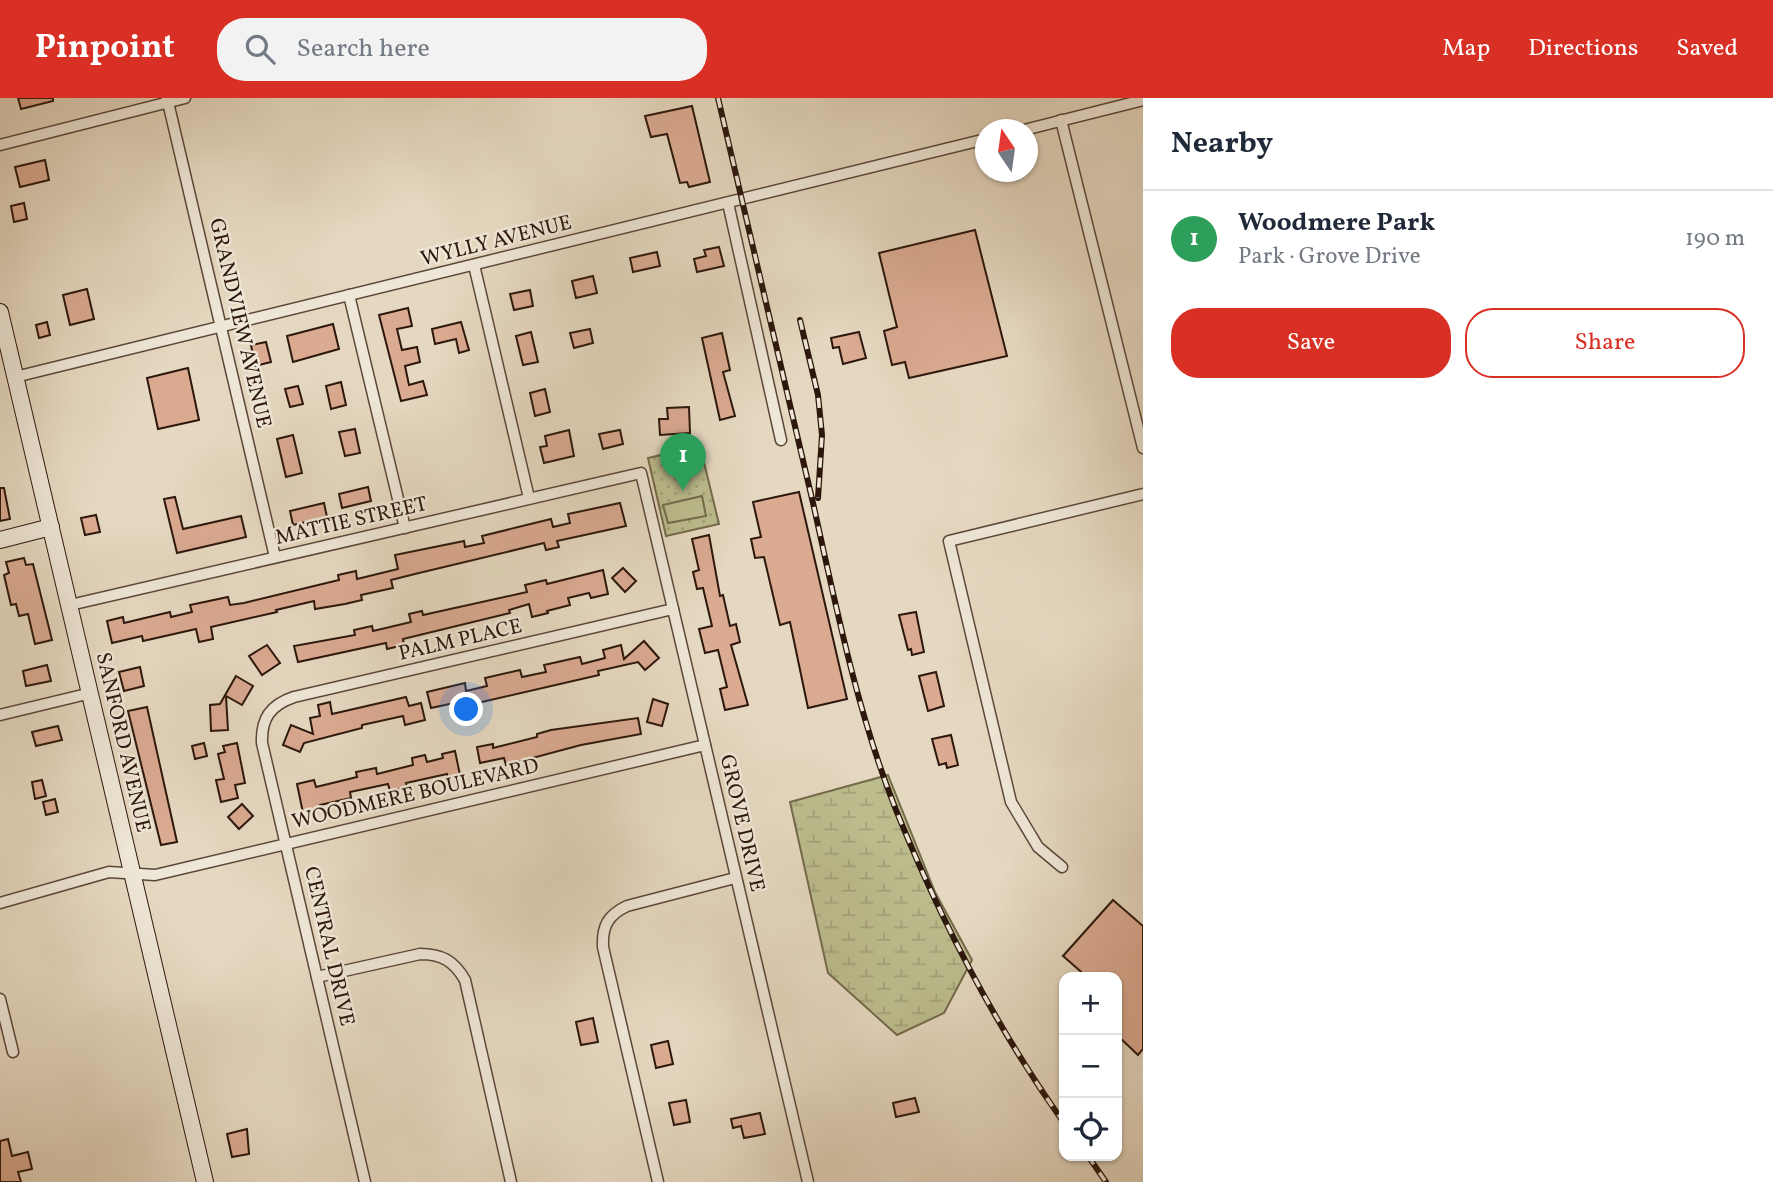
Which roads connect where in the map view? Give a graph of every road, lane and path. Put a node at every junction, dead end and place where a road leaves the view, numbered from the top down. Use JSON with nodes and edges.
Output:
{"nodes":[{"id":1,"x":185,"y":98,"type":"edge"},
{"id":2,"x":168,"y":100,"type":"edge"},
{"id":3,"x":1143,"y":100,"type":"edge"},
{"id":4,"x":1061,"y":120,"type":"junction"},
{"id":5,"x":1038,"y":126,"type":"edge"},
{"id":6,"x":975,"y":141,"type":"edge"},
{"id":7,"x":0,"y":145,"type":"edge"},
{"id":8,"x":728,"y":203,"type":"junction"},
{"id":9,"x":474,"y":265,"type":"junction"},
{"id":10,"x":349,"y":295,"type":"junction"},
{"id":11,"x":0,"y":312,"type":"edge"},
{"id":12,"x":223,"y":326,"type":"junction"},
{"id":13,"x":15,"y":377,"type":"junction"},
{"id":14,"x":780,"y":440,"type":"dead end"},
{"id":15,"x":1143,"y":448,"type":"edge"},
{"id":16,"x":641,"y":472,"type":"joint"},
{"id":17,"x":1143,"y":494,"type":"edge"},
{"id":18,"x":530,"y":498,"type":"junction"},
{"id":19,"x":51,"y":527,"type":"junction"},
{"id":20,"x":405,"y":528,"type":"junction"},
{"id":21,"x":0,"y":540,"type":"edge"},
{"id":22,"x":275,"y":558,"type":"junction"},
{"id":23,"x":70,"y":605,"type":"junction"},
{"id":24,"x":673,"y":609,"type":"junction"},
{"id":25,"x":91,"y":693,"type":"junction"},
{"id":26,"x":0,"y":715,"type":"edge"},
{"id":27,"x":264,"y":718,"type":"joint"},
{"id":28,"x":705,"y":745,"type":"junction"},
{"id":29,"x":287,"y":843,"type":"junction"},
{"id":30,"x":1062,"y":867,"type":"dead end"},
{"id":31,"x":133,"y":873,"type":"junction"},
{"id":32,"x":736,"y":878,"type":"junction"},
{"id":33,"x":0,"y":903,"type":"edge"},
{"id":34,"x":317,"y":978,"type":"junction"},
{"id":35,"x":0,"y":999,"type":"edge"},
{"id":36,"x":13,"y":1052,"type":"dead end"},
{"id":37,"x":205,"y":1182,"type":"edge"},
{"id":38,"x":365,"y":1182,"type":"edge"},
{"id":39,"x":511,"y":1182,"type":"edge"},
{"id":40,"x":658,"y":1182,"type":"edge"},
{"id":41,"x":808,"y":1182,"type":"edge"}],
"edges":[{"from":1,"to":2,"type":"street"},
{"from":2,"to":7,"type":"street"},
{"from":2,"to":12,"type":"street","name":"GRANDVIEW AVENUE"},
{"from":3,"to":4,"type":"street"},
{"from":4,"to":5,"type":"street"},
{"from":4,"to":15,"type":"street"},
{"from":6,"to":8,"type":"street","name":"WYLLY AVENUE"},
{"from":8,"to":9,"type":"street","name":"WYLLY AVENUE"},
{"from":8,"to":14,"type":"street"},
{"from":9,"to":10,"type":"street","name":"WYLLY AVENUE"},
{"from":9,"to":18,"type":"street"},
{"from":10,"to":12,"type":"street","name":"WYLLY AVENUE"},
{"from":10,"to":20,"type":"street"},
{"from":11,"to":13,"type":"main road","name":"SANFORD AVENUE"},
{"from":12,"to":13,"type":"street","name":"WYLLY AVENUE"},
{"from":12,"to":22,"type":"street","name":"GRANDVIEW AVENUE"},
{"from":13,"to":19,"type":"main road","name":"SANFORD AVENUE"},
{"from":16,"to":18,"type":"street","name":"MATTIE STREET"},
{"from":16,"to":24,"type":"street","name":"GROVE DRIVE"},
{"from":17,"to":30,"type":"street"},
{"from":18,"to":20,"type":"street","name":"MATTIE STREET"},
{"from":19,"to":21,"type":"main road"},
{"from":19,"to":23,"type":"main road","name":"SANFORD AVENUE"},
{"from":20,"to":22,"type":"street","name":"MATTIE STREET"},
{"from":22,"to":23,"type":"street","name":"MATTIE STREET"},
{"from":23,"to":25,"type":"main road","name":"SANFORD AVENUE"},
{"from":24,"to":27,"type":"street","name":"PALM PLACE"},
{"from":24,"to":28,"type":"street","name":"GROVE DRIVE"},
{"from":25,"to":26,"type":"street"},
{"from":25,"to":31,"type":"main road","name":"SANFORD AVENUE"},
{"from":27,"to":29,"type":"street","name":"CENTRAL DRIVE"},
{"from":28,"to":29,"type":"street","name":"WOODMERE BOULEVARD"},
{"from":28,"to":32,"type":"street","name":"GROVE DRIVE"},
{"from":29,"to":31,"type":"street","name":"WOODMERE BOULEVARD"},
{"from":29,"to":34,"type":"street","name":"CENTRAL DRIVE"},
{"from":31,"to":33,"type":"street","name":"WOODMERE BOULEVARD"},
{"from":31,"to":37,"type":"main road","name":"SANFORD AVENUE"},
{"from":32,"to":40,"type":"street"},
{"from":32,"to":41,"type":"street","name":"GROVE DRIVE"},
{"from":34,"to":38,"type":"street","name":"CENTRAL DRIVE"},
{"from":34,"to":39,"type":"street"},
{"from":35,"to":36,"type":"street"}]}
